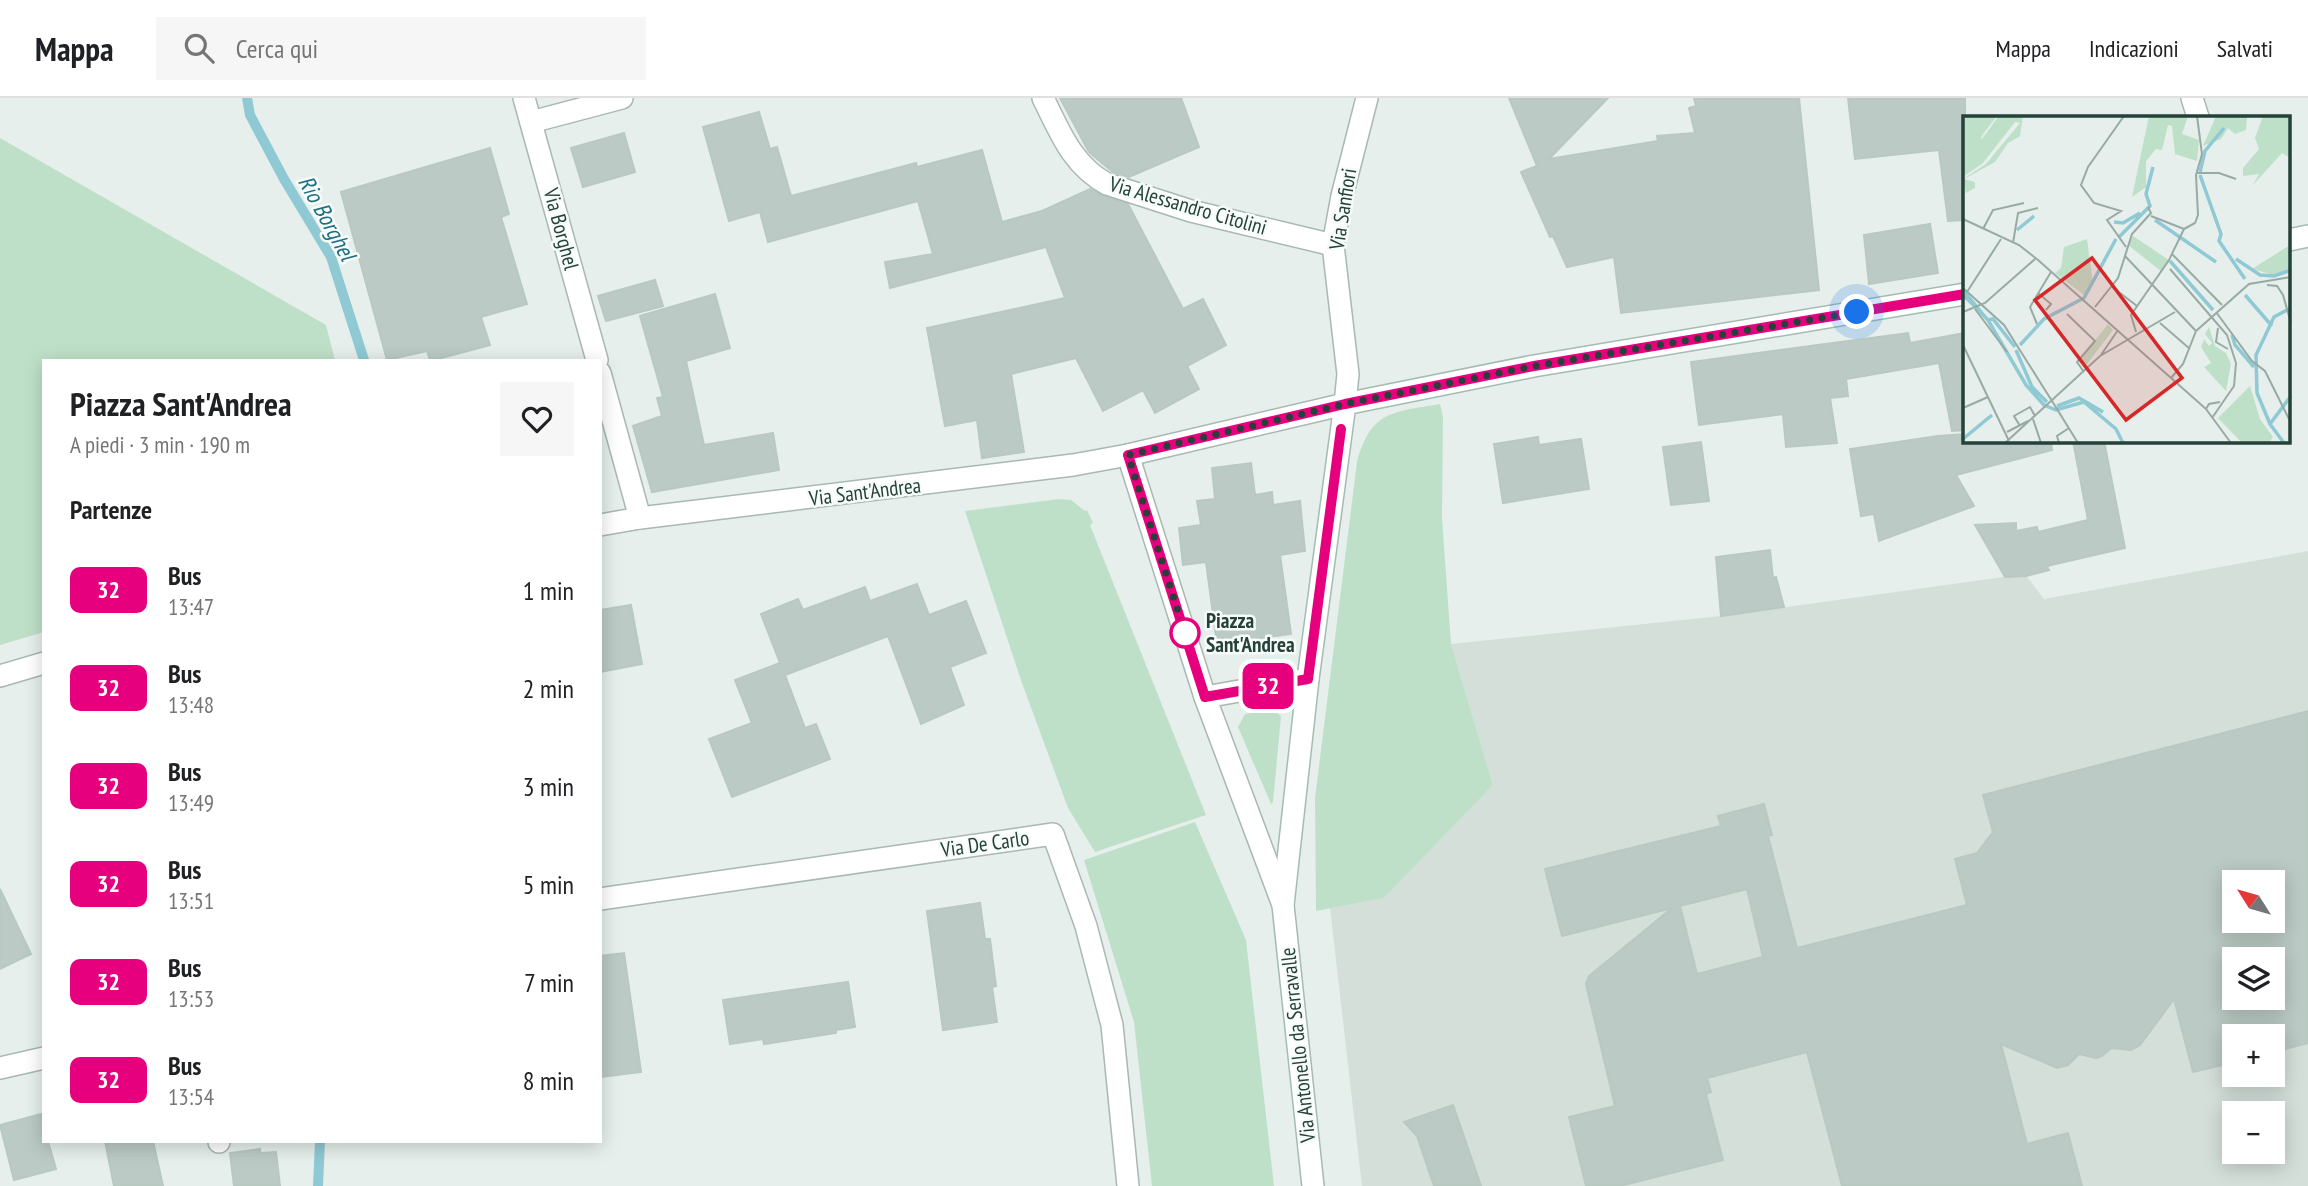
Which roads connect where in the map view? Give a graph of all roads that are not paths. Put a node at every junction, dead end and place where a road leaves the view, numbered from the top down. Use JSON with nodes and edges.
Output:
{"nodes":[{"id":1,"x":524,"y":98,"type":"edge"},
{"id":2,"x":622,"y":98,"type":"edge"},
{"id":3,"x":1043,"y":98,"type":"edge"},
{"id":4,"x":1367,"y":98,"type":"edge"},
{"id":5,"x":2192,"y":98,"type":"edge"},
{"id":6,"x":2199,"y":116,"type":"edge"},
{"id":7,"x":531,"y":122,"type":"junction"},
{"id":8,"x":2308,"y":236,"type":"edge"},
{"id":9,"x":2290,"y":240,"type":"edge"},
{"id":10,"x":1333,"y":245,"type":"junction"},
{"id":11,"x":1963,"y":294,"type":"edge"},
{"id":12,"x":597,"y":359,"type":"edge"},
{"id":13,"x":602,"y":380,"type":"edge"},
{"id":14,"x":1345,"y":404,"type":"junction"},
{"id":15,"x":1128,"y":455,"type":"junction"},
{"id":16,"x":640,"y":518,"type":"junction"},
{"id":17,"x":602,"y":525,"type":"edge"},
{"id":18,"x":42,"y":664,"type":"edge"},
{"id":19,"x":0,"y":676,"type":"edge"},
{"id":20,"x":1308,"y":679,"type":"junction"},
{"id":21,"x":1205,"y":697,"type":"junction"},
{"id":22,"x":602,"y":900,"type":"edge"},
{"id":23,"x":1283,"y":905,"type":"junction"},
{"id":24,"x":42,"y":1058,"type":"edge"},
{"id":25,"x":0,"y":1068,"type":"edge"},
{"id":26,"x":1128,"y":1186,"type":"edge"},
{"id":27,"x":1313,"y":1186,"type":"edge"}],
"edges":[{"from":1,"to":7,"type":"street","name":"Via Borghel"},
{"from":2,"to":7,"type":"street"},
{"from":3,"to":10,"type":"street","name":"Via Alessandro Citolini"},
{"from":4,"to":10,"type":"street","name":"Via Sanfiori"},
{"from":5,"to":6,"type":"street"},
{"from":7,"to":12,"type":"street","name":"Via Borghel"},
{"from":8,"to":9,"type":"street"},
{"from":10,"to":14,"type":"street","name":"Via Sanfiori"},
{"from":11,"to":14,"type":"street","name":"Via Sant'Andrea"},
{"from":13,"to":16,"type":"street"},
{"from":14,"to":15,"type":"street","name":"Via Sant'Andrea"},
{"from":14,"to":20,"type":"street","name":"Via Antonello da Serravalle"},
{"from":15,"to":16,"type":"street","name":"Via Sant'Andrea"},
{"from":15,"to":21,"type":"street","name":"Via Antonello da Serravalle"},
{"from":16,"to":17,"type":"street","name":"Via Sant'Andrea"},
{"from":18,"to":19,"type":"street"},
{"from":20,"to":21,"type":"street"},
{"from":20,"to":23,"type":"street","name":"Via Antonello da Serravalle"},
{"from":21,"to":23,"type":"street","name":"Via Antonello da Serravalle"},
{"from":22,"to":26,"type":"street","name":"Via De Carlo"},
{"from":23,"to":27,"type":"street","name":"Via Antonello da Serravalle"},
{"from":24,"to":25,"type":"street"}]}
